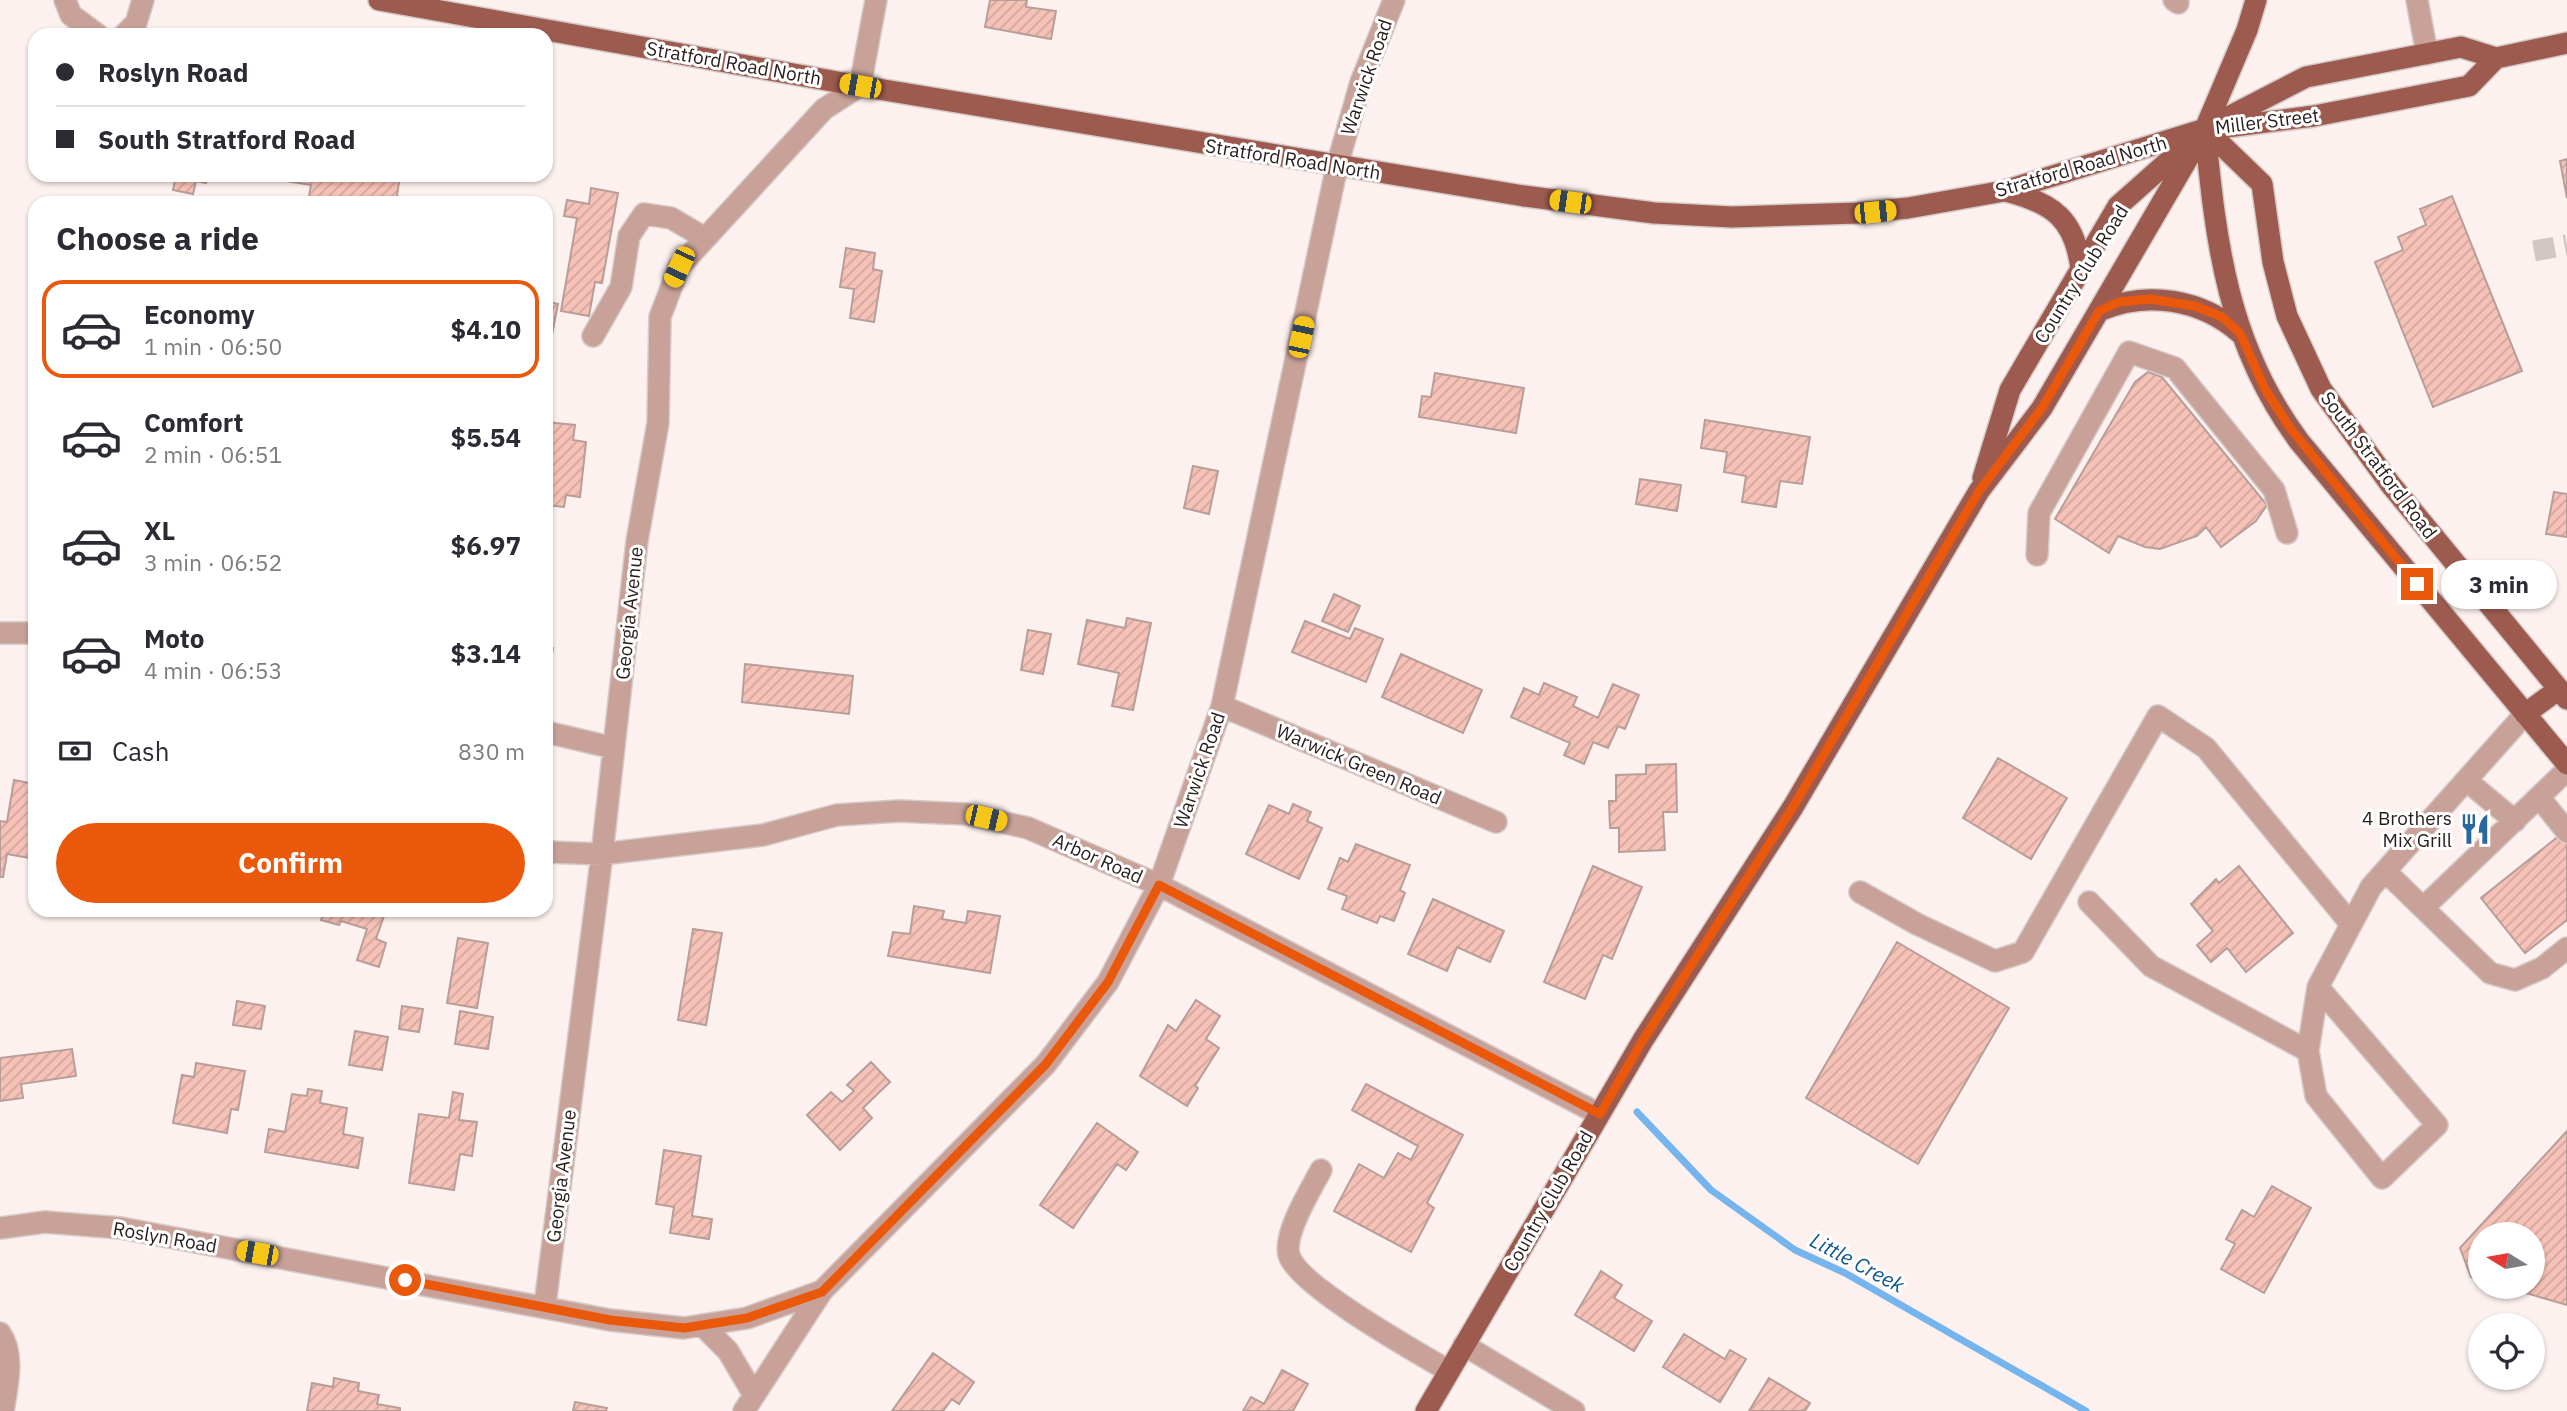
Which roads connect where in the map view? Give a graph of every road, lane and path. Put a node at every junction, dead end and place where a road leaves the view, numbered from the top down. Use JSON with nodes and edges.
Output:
{"nodes":[{"id":1,"x":65,"y":0,"type":"edge"},
{"id":2,"x":143,"y":0,"type":"edge"},
{"id":3,"x":379,"y":0,"type":"edge"},
{"id":4,"x":876,"y":0,"type":"edge"},
{"id":5,"x":1394,"y":0,"type":"edge"},
{"id":6,"x":2256,"y":0,"type":"edge"},
{"id":7,"x":2417,"y":0,"type":"edge"},
{"id":8,"x":89,"y":28,"type":"edge"},
{"id":9,"x":131,"y":28,"type":"edge"},
{"id":10,"x":536,"y":28,"type":"edge"},
{"id":11,"x":553,"y":31,"type":"edge"},
{"id":12,"x":2567,"y":43,"type":"edge"},
{"id":13,"x":2427,"y":54,"type":"junction"},
{"id":14,"x":2496,"y":58,"type":"junction"},
{"id":15,"x":860,"y":86,"type":"junction"},
{"id":16,"x":2205,"y":129,"type":"junction"},
{"id":17,"x":1337,"y":166,"type":"junction"},
{"id":18,"x":2004,"y":191,"type":"junction"},
{"id":19,"x":705,"y":238,"type":"junction"},
{"id":20,"x":2081,"y":269,"type":"junction"},
{"id":21,"x":2099,"y":311,"type":"junction"},
{"id":22,"x":2240,"y":333,"type":"junction"},
{"id":23,"x":593,"y":336,"type":"dead end"},
{"id":24,"x":1979,"y":491,"type":"junction"},
{"id":25,"x":2287,"y":533,"type":"dead end"},
{"id":26,"x":2037,"y":555,"type":"dead end"},
{"id":27,"x":0,"y":633,"type":"edge"},
{"id":28,"x":28,"y":633,"type":"edge"},
{"id":29,"x":2564,"y":690,"type":"edge"},
{"id":30,"x":1222,"y":706,"type":"junction"},
{"id":31,"x":2525,"y":714,"type":"junction"},
{"id":32,"x":553,"y":734,"type":"edge"},
{"id":33,"x":614,"y":748,"type":"junction"},
{"id":34,"x":2567,"y":764,"type":"edge"},
{"id":35,"x":2567,"y":771,"type":"edge"},
{"id":36,"x":2467,"y":781,"type":"junction"},
{"id":37,"x":2539,"y":797,"type":"junction"},
{"id":38,"x":2515,"y":821,"type":"junction"},
{"id":39,"x":1496,"y":822,"type":"dead end"},
{"id":40,"x":2567,"y":832,"type":"edge"},
{"id":41,"x":553,"y":852,"type":"edge"},
{"id":42,"x":602,"y":854,"type":"junction"},
{"id":43,"x":2385,"y":871,"type":"junction"},
{"id":44,"x":1159,"y":885,"type":"junction"},
{"id":45,"x":1860,"y":892,"type":"dead end"},
{"id":46,"x":2089,"y":902,"type":"dead end"},
{"id":47,"x":2423,"y":908,"type":"junction"},
{"id":48,"x":2350,"y":923,"type":"junction"},
{"id":49,"x":2567,"y":948,"type":"edge"},
{"id":50,"x":2318,"y":987,"type":"junction"},
{"id":51,"x":2308,"y":1051,"type":"junction"},
{"id":52,"x":1600,"y":1114,"type":"junction"},
{"id":53,"x":1321,"y":1170,"type":"dead end"},
{"id":54,"x":0,"y":1228,"type":"edge"},
{"id":55,"x":822,"y":1292,"type":"junction"},
{"id":56,"x":545,"y":1305,"type":"junction"},
{"id":57,"x":702,"y":1325,"type":"junction"},
{"id":58,"x":0,"y":1333,"type":"edge"},
{"id":59,"x":1464,"y":1345,"type":"junction"},
{"id":60,"x":1449,"y":1371,"type":"junction"},
{"id":61,"x":749,"y":1403,"type":"edge"},
{"id":62,"x":3,"y":1411,"type":"edge"},
{"id":63,"x":1426,"y":1411,"type":"edge"},
{"id":64,"x":1574,"y":1411,"type":"edge"}],
"edges":[{"from":1,"to":8,"type":"street"},
{"from":2,"to":9,"type":"street"},
{"from":3,"to":10,"type":"main road","name":"Stratford Road North"},
{"from":4,"to":15,"type":"street"},
{"from":5,"to":17,"type":"street","name":"Warwick Road"},
{"from":6,"to":16,"type":"main road"},
{"from":7,"to":13,"type":"street"},
{"from":11,"to":15,"type":"main road","name":"Stratford Road North"},
{"from":12,"to":14,"type":"main road","name":"Miller Street"},
{"from":13,"to":14,"type":"main road","name":"Miller Street"},
{"from":13,"to":16,"type":"main road","name":"Miller Street"},
{"from":14,"to":16,"type":"main road","name":"Miller Street"},
{"from":15,"to":17,"type":"main road","name":"Stratford Road North"},
{"from":15,"to":19,"type":"street","name":"Georgia Avenue"},
{"from":16,"to":18,"type":"main road","name":"Stratford Road North"},
{"from":16,"to":20,"type":"main road","name":"Country Club Road"},
{"from":16,"to":21,"type":"main road","name":"Country Club Road"},
{"from":16,"to":22,"type":"main road"},
{"from":16,"to":29,"type":"main road","name":"South Stratford Road"},
{"from":17,"to":18,"type":"main road","name":"Stratford Road North"},
{"from":17,"to":30,"type":"street","name":"Warwick Road"},
{"from":18,"to":20,"type":"main road"},
{"from":19,"to":23,"type":"street"},
{"from":19,"to":33,"type":"street","name":"Georgia Avenue"},
{"from":20,"to":24,"type":"main road","name":"Country Club Road"},
{"from":21,"to":22,"type":"main road"},
{"from":21,"to":24,"type":"main road","name":"Country Club Road"},
{"from":22,"to":31,"type":"main road"},
{"from":24,"to":52,"type":"main road","name":"Country Club Road"},
{"from":25,"to":26,"type":"street"},
{"from":27,"to":28,"type":"street"},
{"from":29,"to":31,"type":"main road"},
{"from":30,"to":39,"type":"street","name":"Warwick Green Road"},
{"from":30,"to":44,"type":"street","name":"Warwick Road"},
{"from":31,"to":34,"type":"main road"},
{"from":31,"to":36,"type":"street"},
{"from":32,"to":33,"type":"street"},
{"from":33,"to":42,"type":"street","name":"Georgia Avenue"},
{"from":35,"to":37,"type":"street"},
{"from":36,"to":38,"type":"street"},
{"from":36,"to":43,"type":"street"},
{"from":37,"to":38,"type":"street"},
{"from":37,"to":40,"type":"street"},
{"from":38,"to":47,"type":"street"},
{"from":41,"to":42,"type":"street","name":"Arbor Road"},
{"from":42,"to":44,"type":"street","name":"Arbor Road"},
{"from":42,"to":56,"type":"street","name":"Georgia Avenue"},
{"from":43,"to":47,"type":"street"},
{"from":43,"to":48,"type":"street"},
{"from":44,"to":52,"type":"street","name":"Arbor Road"},
{"from":44,"to":55,"type":"street","name":"Warwick Road"},
{"from":45,"to":48,"type":"street"},
{"from":46,"to":51,"type":"street"},
{"from":47,"to":49,"type":"street"},
{"from":48,"to":50,"type":"street"},
{"from":50,"to":51,"type":"street"},
{"from":50,"to":51,"type":"street"},
{"from":52,"to":59,"type":"main road","name":"Country Club Road"},
{"from":53,"to":60,"type":"street"},
{"from":54,"to":56,"type":"street","name":"Roslyn Road"},
{"from":55,"to":57,"type":"street","name":"Roslyn Road"},
{"from":55,"to":61,"type":"street","name":"Warwick Road"},
{"from":56,"to":57,"type":"street","name":"Roslyn Road"},
{"from":57,"to":61,"type":"street"},
{"from":58,"to":62,"type":"street"},
{"from":59,"to":60,"type":"main road","name":"Country Club Road"},
{"from":59,"to":64,"type":"street"},
{"from":60,"to":63,"type":"main road","name":"Country Club Road"}]}
